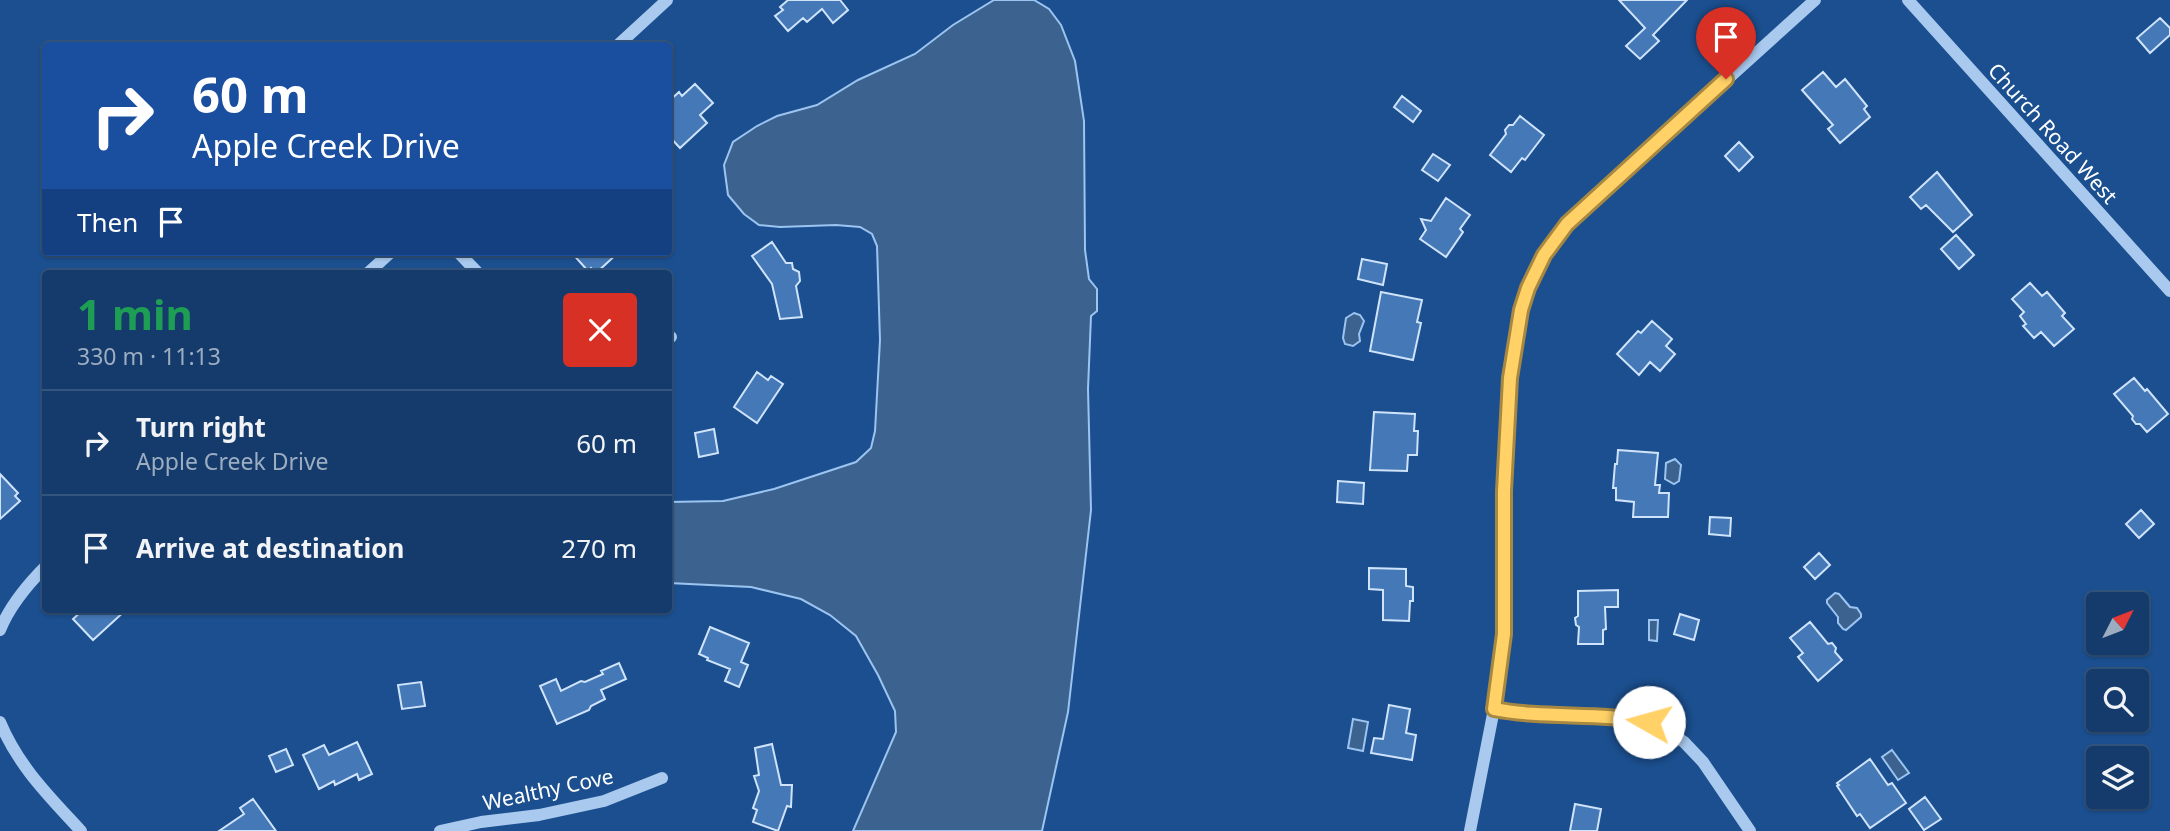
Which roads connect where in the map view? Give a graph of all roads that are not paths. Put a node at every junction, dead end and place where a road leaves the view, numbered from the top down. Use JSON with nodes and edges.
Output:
{"nodes":[{"id":1,"x":667,"y":0,"type":"edge"},
{"id":2,"x":1815,"y":0,"type":"edge"},
{"id":3,"x":1908,"y":0,"type":"edge"},
{"id":4,"x":621,"y":42,"type":"edge"},
{"id":5,"x":387,"y":256,"type":"edge"},
{"id":6,"x":462,"y":256,"type":"edge"},
{"id":7,"x":371,"y":270,"type":"edge"},
{"id":8,"x":475,"y":270,"type":"edge"},
{"id":9,"x":2170,"y":291,"type":"edge"},
{"id":10,"x":42,"y":570,"type":"edge"},
{"id":11,"x":0,"y":630,"type":"edge"},
{"id":12,"x":1494,"y":709,"type":"junction"},
{"id":13,"x":0,"y":722,"type":"edge"},
{"id":14,"x":662,"y":778,"type":"dead end"},
{"id":15,"x":81,"y":831,"type":"edge"},
{"id":16,"x":440,"y":831,"type":"edge"},
{"id":17,"x":1470,"y":831,"type":"edge"},
{"id":18,"x":1749,"y":831,"type":"edge"}],
"edges":[{"from":1,"to":4,"type":"street"},
{"from":2,"to":12,"type":"street"},
{"from":3,"to":9,"type":"street","name":"Church Road West"},
{"from":5,"to":7,"type":"street"},
{"from":6,"to":8,"type":"street"},
{"from":10,"to":11,"type":"street"},
{"from":12,"to":17,"type":"street"},
{"from":12,"to":18,"type":"street"},
{"from":13,"to":15,"type":"street"},
{"from":14,"to":16,"type":"street","name":"Wealthy Cove"}]}
